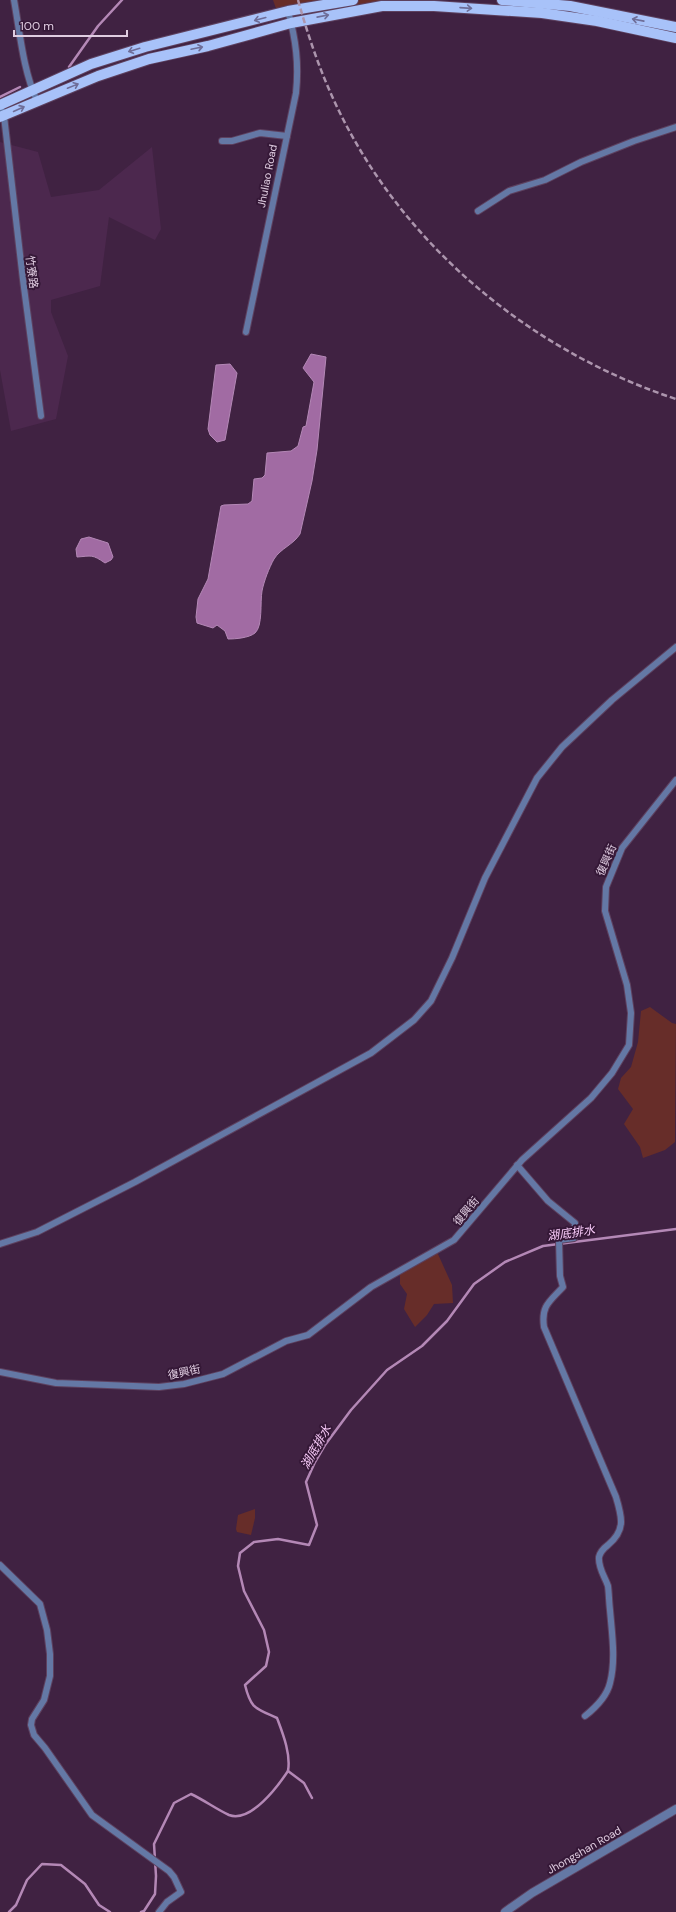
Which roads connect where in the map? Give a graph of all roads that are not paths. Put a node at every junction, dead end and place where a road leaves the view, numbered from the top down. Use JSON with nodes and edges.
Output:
{"nodes":[{"id":1,"x":14,"y":0,"type":"edge"},
{"id":2,"x":353,"y":0,"type":"edge"},
{"id":3,"x":502,"y":0,"type":"edge"},
{"id":4,"x":288,"y":11,"type":"junction"},
{"id":5,"x":291,"y":23,"type":"junction"},
{"id":6,"x":670,"y":30,"type":"edge"},
{"id":7,"x":676,"y":38,"type":"edge"},
{"id":8,"x":32,"y":90,"type":"junction"},
{"id":9,"x":37,"y":101,"type":"junction"},
{"id":10,"x":1,"y":112,"type":"edge"},
{"id":11,"x":676,"y":127,"type":"edge"},
{"id":12,"x":286,"y":136,"type":"junction"},
{"id":13,"x":222,"y":141,"type":"dead end"},
{"id":14,"x":478,"y":211,"type":"dead end"},
{"id":15,"x":246,"y":332,"type":"dead end"},
{"id":16,"x":41,"y":416,"type":"dead end"},
{"id":17,"x":676,"y":647,"type":"edge"},
{"id":18,"x":676,"y":780,"type":"edge"},
{"id":19,"x":517,"y":1165,"type":"junction"},
{"id":20,"x":0,"y":1244,"type":"edge"},
{"id":21,"x":0,"y":1372,"type":"edge"},
{"id":22,"x":0,"y":1565,"type":"edge"},
{"id":23,"x":585,"y":1716,"type":"dead end"},
{"id":24,"x":676,"y":1809,"type":"edge"},
{"id":25,"x":159,"y":1912,"type":"edge"},
{"id":26,"x":505,"y":1912,"type":"edge"}],
"edges":[{"from":1,"to":8,"type":"street"},
{"from":2,"to":4,"type":"main road"},
{"from":6,"to":3,"type":"main road","one_way":true},
{"from":4,"to":5,"type":"street","name":"Jhuliao Road"},
{"from":4,"to":8,"type":"main road","one_way":true},
{"from":5,"to":6,"type":"main road","one_way":true},
{"from":9,"to":5,"type":"main road","one_way":true},
{"from":5,"to":12,"type":"street","name":"Jhuliao Road"},
{"from":6,"to":7,"type":"main road"},
{"from":8,"to":9,"type":"street"},
{"from":8,"to":10,"type":"main road"},
{"from":10,"to":9,"type":"main road","one_way":true},
{"from":10,"to":16,"type":"street","name":"竹寮路"},
{"from":11,"to":14,"type":"street"},
{"from":12,"to":13,"type":"street"},
{"from":12,"to":15,"type":"street","name":"Jhuliao Road"},
{"from":17,"to":20,"type":"street"},
{"from":18,"to":19,"type":"street","name":"復興街"},
{"from":19,"to":21,"type":"street","name":"復興街"},
{"from":19,"to":23,"type":"street"},
{"from":22,"to":25,"type":"street"},
{"from":24,"to":26,"type":"street","name":"Jhongshan Road"}]}
